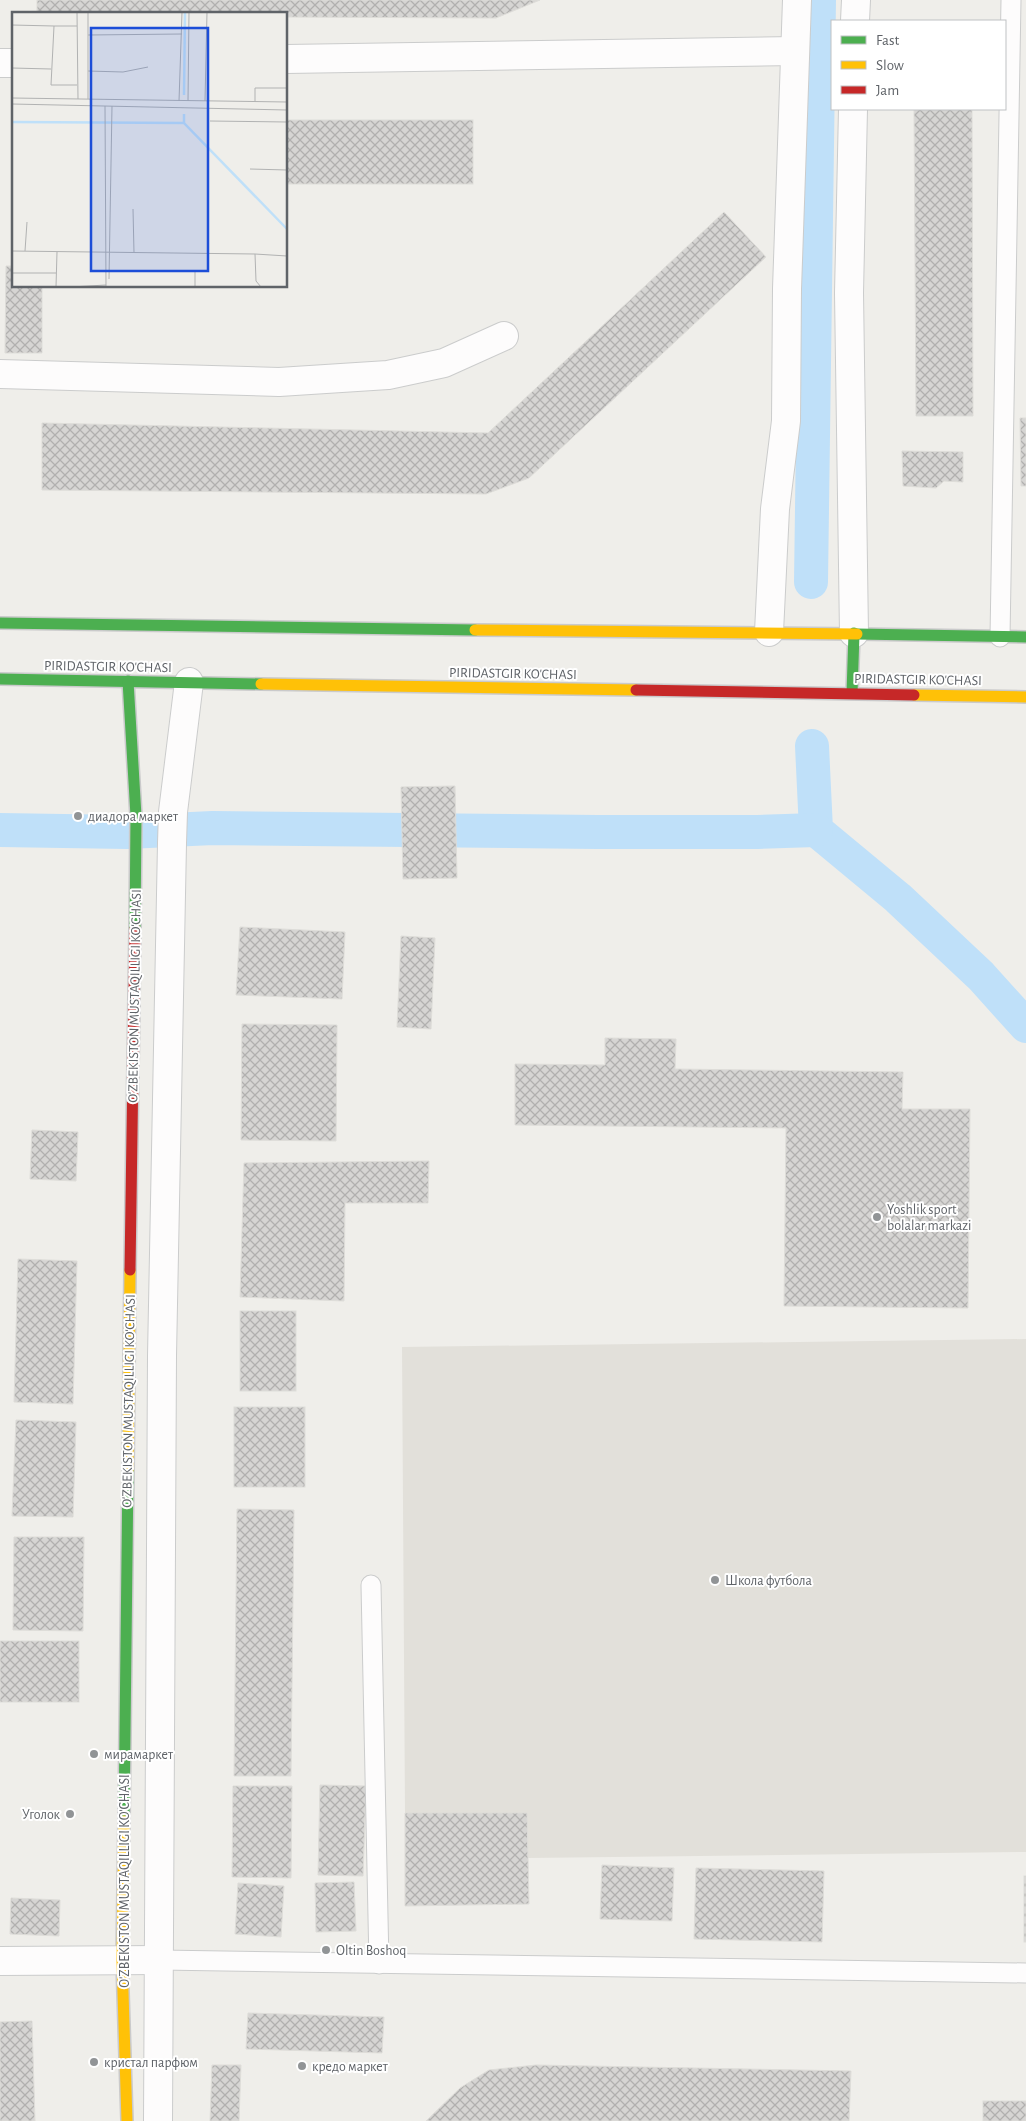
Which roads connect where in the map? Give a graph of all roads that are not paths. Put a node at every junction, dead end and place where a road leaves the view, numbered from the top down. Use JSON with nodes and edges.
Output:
{"nodes":[{"id":1,"x":797,"y":0,"type":"edge"},
{"id":2,"x":856,"y":0,"type":"edge"},
{"id":3,"x":1011,"y":0,"type":"edge"},
{"id":4,"x":855,"y":20,"type":"edge"},
{"id":5,"x":795,"y":51,"type":"junction"},
{"id":6,"x":288,"y":59,"type":"edge"},
{"id":7,"x":853,"y":110,"type":"edge"},
{"id":8,"x":504,"y":336,"type":"dead end"},
{"id":9,"x":0,"y":374,"type":"edge"},
{"id":10,"x":0,"y":623,"type":"edge"},
{"id":11,"x":769,"y":632,"type":"junction"},
{"id":12,"x":854,"y":633,"type":"junction"},
{"id":13,"x":1000,"y":637,"type":"junction"},
{"id":14,"x":1026,"y":638,"type":"edge"},
{"id":15,"x":0,"y":679,"type":"edge"},
{"id":16,"x":128,"y":681,"type":"junction"},
{"id":17,"x":189,"y":682,"type":"junction"},
{"id":18,"x":852,"y":693,"type":"junction"},
{"id":19,"x":1026,"y":697,"type":"edge"},
{"id":20,"x":371,"y":1585,"type":"dead end"},
{"id":21,"x":0,"y":1960,"type":"edge"},
{"id":22,"x":160,"y":1960,"type":"junction"},
{"id":23,"x":122,"y":1961,"type":"junction"},
{"id":24,"x":379,"y":1964,"type":"junction"},
{"id":25,"x":1026,"y":1972,"type":"edge"},
{"id":26,"x":127,"y":2121,"type":"edge"},
{"id":27,"x":158,"y":2121,"type":"edge"}],
"edges":[{"from":1,"to":5,"type":"street"},
{"from":2,"to":4,"type":"street"},
{"from":3,"to":13,"type":"lane"},
{"from":5,"to":6,"type":"street"},
{"from":5,"to":11,"type":"street"},
{"from":7,"to":12,"type":"street"},
{"from":8,"to":9,"type":"street"},
{"from":10,"to":11,"type":"main road"},
{"from":11,"to":12,"type":"main road"},
{"from":12,"to":13,"type":"main road"},
{"from":12,"to":18,"type":"main road"},
{"from":13,"to":14,"type":"main road"},
{"from":15,"to":16,"type":"main road","name":"PIRIDASTGIR KO'CHASI"},
{"from":16,"to":17,"type":"main road","name":"PIRIDASTGIR KO'CHASI"},
{"from":16,"to":23,"type":"main road","name":"O'ZBEKISTON MUSTAQILLIGI KO'CHASI"},
{"from":17,"to":18,"type":"main road","name":"PIRIDASTGIR KO'CHASI"},
{"from":17,"to":22,"type":"street"},
{"from":18,"to":19,"type":"main road","name":"PIRIDASTGIR KO'CHASI"},
{"from":20,"to":24,"type":"lane"},
{"from":21,"to":23,"type":"street"},
{"from":22,"to":23,"type":"street"},
{"from":22,"to":24,"type":"lane"},
{"from":22,"to":27,"type":"street"},
{"from":23,"to":26,"type":"main road","name":"O'ZBEKISTON MUSTAQILLIGI KO'CHASI"},
{"from":24,"to":25,"type":"lane"}]}
